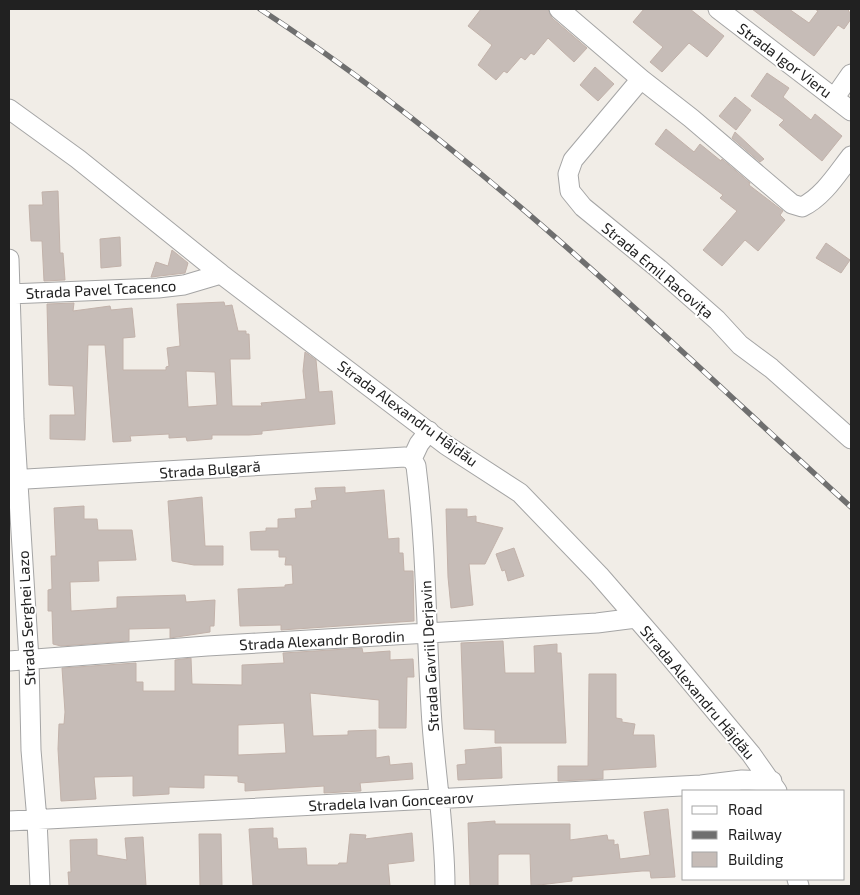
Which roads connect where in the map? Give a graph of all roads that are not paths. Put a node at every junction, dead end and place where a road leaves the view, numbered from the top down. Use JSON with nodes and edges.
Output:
{"nodes":[{"id":1,"x":559,"y":9,"type":"edge"},
{"id":2,"x":718,"y":9,"type":"edge"},
{"id":3,"x":851,"y":74,"type":"edge"},
{"id":4,"x":641,"y":80,"type":"junction"},
{"id":5,"x":835,"y":97,"type":"junction"},
{"id":6,"x":9,"y":109,"type":"edge"},
{"id":7,"x":851,"y":111,"type":"edge"},
{"id":8,"x":851,"y":156,"type":"edge"},
{"id":9,"x":9,"y":259,"type":"edge"},
{"id":10,"x":221,"y":274,"type":"junction"},
{"id":11,"x":10,"y":294,"type":"edge"},
{"id":12,"x":429,"y":431,"type":"junction"},
{"id":13,"x":851,"y":439,"type":"edge"},
{"id":14,"x":412,"y":459,"type":"junction"},
{"id":15,"x":14,"y":480,"type":"edge"},
{"id":16,"x":636,"y":618,"type":"junction"},
{"id":17,"x":427,"y":634,"type":"junction"},
{"id":18,"x":29,"y":660,"type":"junction"},
{"id":19,"x":9,"y":661,"type":"edge"},
{"id":20,"x":775,"y":786,"type":"edge"},
{"id":21,"x":439,"y":798,"type":"junction"},
{"id":22,"x":37,"y":820,"type":"junction"},
{"id":23,"x":9,"y":821,"type":"edge"},
{"id":24,"x":40,"y":886,"type":"edge"},
{"id":25,"x":445,"y":886,"type":"edge"}],
"edges":[{"from":1,"to":4,"type":"street"},
{"from":2,"to":5,"type":"street","name":"Strada Igor Vieru"},
{"from":3,"to":5,"type":"street"},
{"from":4,"to":8,"type":"street"},
{"from":4,"to":13,"type":"street","name":"Strada Emil Racovița"},
{"from":5,"to":7,"type":"street","name":"Strada Igor Vieru"},
{"from":6,"to":10,"type":"street","name":"Strada Alexandru Hâjdău"},
{"from":9,"to":11,"type":"street","name":"Strada Serghei Lazo"},
{"from":10,"to":11,"type":"street","name":"Strada Pavel Tcacenco"},
{"from":10,"to":12,"type":"street","name":"Strada Alexandru Hâjdău"},
{"from":11,"to":15,"type":"street","name":"Strada Serghei Lazo"},
{"from":12,"to":14,"type":"street"},
{"from":12,"to":16,"type":"street","name":"Strada Alexandru Hâjdău"},
{"from":14,"to":15,"type":"street","name":"Strada Bulgară"},
{"from":14,"to":17,"type":"street","name":"Strada Gavriil Derjavin"},
{"from":15,"to":18,"type":"street","name":"Strada Serghei Lazo"},
{"from":16,"to":17,"type":"street","name":"Strada Alexandr Borodin"},
{"from":16,"to":20,"type":"street","name":"Strada Alexandru Hâjdău"},
{"from":17,"to":18,"type":"street","name":"Strada Alexandr Borodin"},
{"from":17,"to":21,"type":"street","name":"Strada Gavriil Derjavin"},
{"from":18,"to":19,"type":"street","name":"Strada Alexandr Borodin"},
{"from":18,"to":22,"type":"street","name":"Strada Serghei Lazo"},
{"from":20,"to":21,"type":"street","name":"Stradela Ivan Goncearov"},
{"from":21,"to":22,"type":"street","name":"Stradela Ivan Goncearov"},
{"from":21,"to":25,"type":"street","name":"Strada Gavriil Derjavin"},
{"from":22,"to":23,"type":"street","name":"Stradela Ivan Goncearov"},
{"from":22,"to":24,"type":"street","name":"Strada Serghei Lazo"}]}
